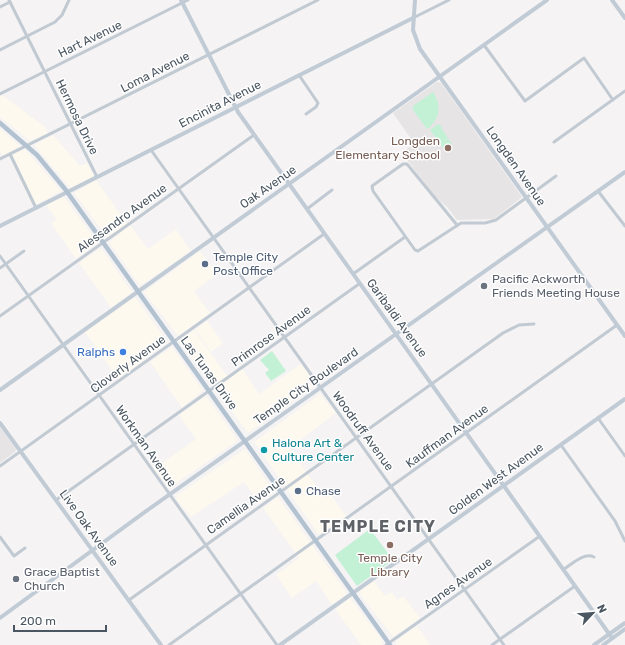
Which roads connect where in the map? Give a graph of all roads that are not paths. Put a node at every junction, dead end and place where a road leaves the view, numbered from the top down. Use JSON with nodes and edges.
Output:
{"nodes":[{"id":1,"x":69,"y":0,"type":"edge"},
{"id":2,"x":188,"y":0,"type":"edge"},
{"id":3,"x":318,"y":0,"type":"edge"},
{"id":4,"x":415,"y":0,"type":"edge"},
{"id":5,"x":449,"y":0,"type":"edge"},
{"id":6,"x":547,"y":0,"type":"edge"},
{"id":7,"x":612,"y":0,"type":"edge"},
{"id":8,"x":10,"y":1,"type":"edge"},
{"id":9,"x":182,"y":1,"type":"edge"},
{"id":10,"x":0,"y":7,"type":"edge"},
{"id":11,"x":413,"y":18,"type":"junction"},
{"id":12,"x":625,"y":18,"type":"edge"},
{"id":13,"x":27,"y":36,"type":"junction"},
{"id":14,"x":484,"y":45,"type":"junction"},
{"id":15,"x":0,"y":50,"type":"edge"},
{"id":16,"x":208,"y":55,"type":"junction"},
{"id":17,"x":45,"y":72,"type":"junction"},
{"id":18,"x":299,"y":75,"type":"junction"},
{"id":19,"x":440,"y":77,"type":"junction"},
{"id":20,"x":625,"y":91,"type":"edge"},
{"id":21,"x":0,"y":94,"type":"edge"},
{"id":22,"x":613,"y":100,"type":"junction"},
{"id":23,"x":235,"y":108,"type":"junction"},
{"id":24,"x":306,"y":114,"type":"dead end"},
{"id":25,"x":0,"y":123,"type":"edge"},
{"id":26,"x":71,"y":124,"type":"junction"},
{"id":27,"x":254,"y":135,"type":"junction"},
{"id":28,"x":554,"y":142,"type":"dead end"},
{"id":29,"x":27,"y":145,"type":"junction"},
{"id":30,"x":151,"y":150,"type":"junction"},
{"id":31,"x":10,"y":154,"type":"junction"},
{"id":32,"x":0,"y":159,"type":"edge"},
{"id":33,"x":625,"y":172,"type":"edge"},
{"id":34,"x":556,"y":176,"type":"dead end"},
{"id":35,"x":97,"y":177,"type":"junction"},
{"id":36,"x":289,"y":184,"type":"junction"},
{"id":37,"x":179,"y":188,"type":"junction"},
{"id":38,"x":332,"y":190,"type":"dead end"},
{"id":39,"x":598,"y":191,"type":"junction"},
{"id":40,"x":67,"y":192,"type":"junction"},
{"id":41,"x":526,"y":198,"type":"junction"},
{"id":42,"x":36,"y":208,"type":"junction"},
{"id":43,"x":307,"y":209,"type":"junction"},
{"id":44,"x":457,"y":225,"type":"junction"},
{"id":45,"x":0,"y":226,"type":"edge"},
{"id":46,"x":625,"y":226,"type":"edge"},
{"id":47,"x":547,"y":228,"type":"junction"},
{"id":48,"x":324,"y":234,"type":"junction"},
{"id":49,"x":405,"y":236,"type":"junction"},
{"id":50,"x":214,"y":238,"type":"junction"},
{"id":51,"x":103,"y":243,"type":"junction"},
{"id":52,"x":24,"y":251,"type":"dead end"},
{"id":53,"x":0,"y":256,"type":"edge"},
{"id":54,"x":5,"y":264,"type":"junction"},
{"id":55,"x":0,"y":268,"type":"edge"},
{"id":56,"x":353,"y":274,"type":"junction"},
{"id":57,"x":359,"y":284,"type":"junction"},
{"id":58,"x":250,"y":288,"type":"junction"},
{"id":59,"x":138,"y":292,"type":"junction"},
{"id":60,"x":28,"y":296,"type":"junction"},
{"id":61,"x":0,"y":316,"type":"edge"},
{"id":62,"x":534,"y":324,"type":"dead end"},
{"id":63,"x":617,"y":325,"type":"junction"},
{"id":64,"x":396,"y":334,"type":"junction"},
{"id":65,"x":625,"y":336,"type":"edge"},
{"id":66,"x":285,"y":337,"type":"junction"},
{"id":67,"x":175,"y":342,"type":"junction"},
{"id":68,"x":63,"y":345,"type":"junction"},
{"id":69,"x":431,"y":384,"type":"junction"},
{"id":70,"x":321,"y":388,"type":"junction"},
{"id":71,"x":0,"y":390,"type":"edge"},
{"id":72,"x":210,"y":390,"type":"junction"},
{"id":73,"x":99,"y":396,"type":"junction"},
{"id":74,"x":625,"y":399,"type":"edge"},
{"id":75,"x":598,"y":418,"type":"junction"},
{"id":76,"x":0,"y":423,"type":"edge"},
{"id":77,"x":466,"y":433,"type":"junction"},
{"id":78,"x":356,"y":438,"type":"junction"},
{"id":79,"x":245,"y":441,"type":"junction"},
{"id":80,"x":134,"y":444,"type":"junction"},
{"id":81,"x":561,"y":444,"type":"junction"},
{"id":82,"x":21,"y":451,"type":"junction"},
{"id":83,"x":625,"y":456,"type":"edge"},
{"id":84,"x":0,"y":466,"type":"edge"},
{"id":85,"x":504,"y":485,"type":"junction"},
{"id":86,"x":392,"y":486,"type":"junction"},
{"id":87,"x":281,"y":491,"type":"junction"},
{"id":88,"x":170,"y":495,"type":"junction"},
{"id":89,"x":56,"y":500,"type":"junction"},
{"id":90,"x":540,"y":536,"type":"junction"},
{"id":91,"x":0,"y":537,"type":"edge"},
{"id":92,"x":429,"y":539,"type":"junction"},
{"id":93,"x":316,"y":540,"type":"junction"},
{"id":94,"x":625,"y":541,"type":"edge"},
{"id":95,"x":206,"y":545,"type":"junction"},
{"id":96,"x":25,"y":548,"type":"dead end"},
{"id":97,"x":93,"y":550,"type":"junction"},
{"id":98,"x":594,"y":557,"type":"dead end"},
{"id":99,"x":564,"y":569,"type":"junction"},
{"id":100,"x":576,"y":586,"type":"junction"},
{"id":101,"x":464,"y":589,"type":"junction"},
{"id":102,"x":353,"y":593,"type":"junction"},
{"id":103,"x":241,"y":594,"type":"junction"},
{"id":104,"x":128,"y":600,"type":"junction"},
{"id":105,"x":0,"y":618,"type":"edge"},
{"id":106,"x":625,"y":623,"type":"edge"},
{"id":107,"x":625,"y":629,"type":"edge"},
{"id":108,"x":611,"y":636,"type":"junction"},
{"id":109,"x":500,"y":639,"type":"junction"},
{"id":110,"x":605,"y":642,"type":"edge"},
{"id":111,"x":388,"y":644,"type":"edge"},
{"id":112,"x":161,"y":645,"type":"edge"},
{"id":113,"x":169,"y":645,"type":"edge"},
{"id":114,"x":279,"y":645,"type":"edge"},
{"id":115,"x":492,"y":645,"type":"edge"},
{"id":116,"x":504,"y":645,"type":"edge"},
{"id":117,"x":594,"y":645,"type":"edge"}],
"edges":[{"from":1,"to":13,"type":"street"},
{"from":2,"to":9,"type":"street","name":"Hart Avenue"},
{"from":3,"to":16,"type":"street","name":"Loma Avenue"},
{"from":4,"to":11,"type":"street","name":"Longden Avenue"},
{"from":5,"to":11,"type":"street","name":"Encinita Avenue"},
{"from":6,"to":14,"type":"street","name":"Oak Avenue"},
{"from":7,"to":12,"type":"street"},
{"from":8,"to":10,"type":"street"},
{"from":8,"to":13,"type":"street","name":"Hermosa Drive"},
{"from":9,"to":16,"type":"street","name":"Garibaldi Avenue"},
{"from":9,"to":17,"type":"street","name":"Hart Avenue"},
{"from":11,"to":18,"type":"street","name":"Encinita Avenue"},
{"from":11,"to":19,"type":"street","name":"Longden Avenue"},
{"from":13,"to":15,"type":"street"},
{"from":13,"to":17,"type":"street","name":"Hermosa Drive"},
{"from":14,"to":19,"type":"street","name":"Oak Avenue"},
{"from":14,"to":22,"type":"street"},
{"from":16,"to":23,"type":"street","name":"Garibaldi Avenue"},
{"from":16,"to":26,"type":"street","name":"Loma Avenue"},
{"from":17,"to":21,"type":"street","name":"Hart Avenue"},
{"from":17,"to":26,"type":"street","name":"Hermosa Drive"},
{"from":18,"to":23,"type":"street","name":"Encinita Avenue"},
{"from":18,"to":24,"type":"street"},
{"from":19,"to":36,"type":"street","name":"Oak Avenue"},
{"from":19,"to":41,"type":"street","name":"Longden Avenue"},
{"from":20,"to":22,"type":"street"},
{"from":22,"to":28,"type":"street"},
{"from":23,"to":27,"type":"street","name":"Garibaldi Avenue"},
{"from":23,"to":30,"type":"street","name":"Encinita Avenue"},
{"from":25,"to":29,"type":"main road","name":"Las Tunas Drive"},
{"from":26,"to":29,"type":"street","name":"Loma Avenue"},
{"from":26,"to":35,"type":"street","name":"Hermosa Drive"},
{"from":27,"to":36,"type":"street","name":"Garibaldi Avenue"},
{"from":27,"to":37,"type":"street","name":"Alessandro Avenue"},
{"from":29,"to":31,"type":"street","name":"Loma Avenue"},
{"from":29,"to":40,"type":"main road","name":"Las Tunas Drive"},
{"from":30,"to":35,"type":"street","name":"Encinita Avenue"},
{"from":30,"to":37,"type":"street","name":"Woodruff Avenue"},
{"from":31,"to":32,"type":"street","name":"Loma Avenue"},
{"from":31,"to":42,"type":"street"},
{"from":33,"to":39,"type":"street","name":"Temple City Boulevard"},
{"from":34,"to":41,"type":"street"},
{"from":35,"to":40,"type":"street","name":"Encinita Avenue"},
{"from":36,"to":43,"type":"street","name":"Garibaldi Avenue"},
{"from":36,"to":50,"type":"street","name":"Oak Avenue"},
{"from":37,"to":50,"type":"street","name":"Woodruff Avenue"},
{"from":37,"to":51,"type":"street","name":"Alessandro Avenue"},
{"from":38,"to":43,"type":"street"},
{"from":39,"to":46,"type":"street"},
{"from":39,"to":47,"type":"street","name":"Temple City Boulevard"},
{"from":40,"to":42,"type":"street","name":"Encinita Avenue"},
{"from":40,"to":51,"type":"main road","name":"Las Tunas Drive"},
{"from":41,"to":44,"type":"street"},
{"from":41,"to":47,"type":"street","name":"Longden Avenue"},
{"from":42,"to":45,"type":"street","name":"Encinita Avenue"},
{"from":43,"to":48,"type":"street","name":"Garibaldi Avenue"},
{"from":44,"to":49,"type":"street"},
{"from":44,"to":49,"type":"street"},
{"from":47,"to":63,"type":"street","name":"Longden Avenue"},
{"from":47,"to":64,"type":"street","name":"Temple City Boulevard"},
{"from":48,"to":56,"type":"street","name":"Garibaldi Avenue"},
{"from":48,"to":58,"type":"street","name":"Cloverly Avenue"},
{"from":49,"to":56,"type":"street"},
{"from":50,"to":58,"type":"street","name":"Woodruff Avenue"},
{"from":50,"to":59,"type":"street","name":"Oak Avenue"},
{"from":51,"to":59,"type":"main road","name":"Las Tunas Drive"},
{"from":51,"to":60,"type":"street","name":"Alessandro Avenue"},
{"from":52,"to":54,"type":"street"},
{"from":53,"to":54,"type":"street","name":"Workman Avenue"},
{"from":54,"to":55,"type":"street"},
{"from":54,"to":60,"type":"street","name":"Workman Avenue"},
{"from":56,"to":57,"type":"street","name":"Garibaldi Avenue"},
{"from":57,"to":64,"type":"street","name":"Garibaldi Avenue"},
{"from":57,"to":66,"type":"street","name":"Primrose Avenue"},
{"from":58,"to":66,"type":"street","name":"Woodruff Avenue"},
{"from":58,"to":67,"type":"street","name":"Cloverly Avenue"},
{"from":59,"to":67,"type":"main road","name":"Las Tunas Drive"},
{"from":59,"to":68,"type":"street","name":"Oak Avenue"},
{"from":60,"to":61,"type":"street","name":"Alessandro Avenue"},
{"from":60,"to":68,"type":"street","name":"Workman Avenue"},
{"from":62,"to":69,"type":"street","name":"Camellia Avenue"},
{"from":63,"to":65,"type":"street","name":"Longden Avenue"},
{"from":63,"to":77,"type":"street","name":"Kauffman Avenue"},
{"from":64,"to":69,"type":"street","name":"Garibaldi Avenue"},
{"from":64,"to":70,"type":"street","name":"Temple City Boulevard"},
{"from":66,"to":70,"type":"street","name":"Woodruff Avenue"},
{"from":66,"to":72,"type":"street","name":"Primrose Avenue"},
{"from":67,"to":72,"type":"main road","name":"Las Tunas Drive"},
{"from":67,"to":73,"type":"street","name":"Cloverly Avenue"},
{"from":68,"to":71,"type":"street","name":"Oak Avenue"},
{"from":68,"to":73,"type":"street","name":"Workman Avenue"},
{"from":69,"to":77,"type":"street","name":"Garibaldi Avenue"},
{"from":69,"to":78,"type":"street","name":"Camellia Avenue"},
{"from":70,"to":78,"type":"street","name":"Woodruff Avenue"},
{"from":70,"to":79,"type":"street","name":"Temple City Boulevard"},
{"from":72,"to":79,"type":"main road","name":"Las Tunas Drive"},
{"from":72,"to":80,"type":"street","name":"Primrose Avenue"},
{"from":73,"to":80,"type":"street","name":"Workman Avenue"},
{"from":73,"to":82,"type":"street","name":"Cloverly Avenue"},
{"from":74,"to":75,"type":"street","name":"Golden West Avenue"},
{"from":75,"to":81,"type":"street","name":"Golden West Avenue"},
{"from":75,"to":83,"type":"street"},
{"from":76,"to":82,"type":"street","name":"Live Oak Avenue"},
{"from":77,"to":85,"type":"street","name":"Garibaldi Avenue"},
{"from":77,"to":86,"type":"street","name":"Kauffman Avenue"},
{"from":78,"to":86,"type":"street","name":"Woodruff Avenue"},
{"from":78,"to":87,"type":"street","name":"Camellia Avenue"},
{"from":79,"to":87,"type":"main road","name":"Las Tunas Drive"},
{"from":79,"to":88,"type":"street","name":"Temple City Boulevard"},
{"from":80,"to":88,"type":"street","name":"Workman Avenue"},
{"from":80,"to":89,"type":"street","name":"Primrose Avenue"},
{"from":81,"to":85,"type":"street","name":"Golden West Avenue"},
{"from":81,"to":94,"type":"street"},
{"from":82,"to":84,"type":"street","name":"Cloverly Avenue"},
{"from":82,"to":89,"type":"street","name":"Live Oak Avenue"},
{"from":85,"to":90,"type":"street","name":"Garibaldi Avenue"},
{"from":85,"to":92,"type":"street","name":"Golden West Avenue"},
{"from":86,"to":92,"type":"street","name":"Woodruff Avenue"},
{"from":86,"to":93,"type":"street","name":"Kauffman Avenue"},
{"from":87,"to":93,"type":"main road","name":"Las Tunas Drive"},
{"from":87,"to":95,"type":"street","name":"Camellia Avenue"},
{"from":88,"to":95,"type":"street","name":"Workman Avenue"},
{"from":88,"to":97,"type":"street","name":"Temple City Boulevard"},
{"from":89,"to":97,"type":"street","name":"Live Oak Avenue"},
{"from":90,"to":99,"type":"street","name":"Garibaldi Avenue"},
{"from":90,"to":101,"type":"street","name":"Agnes Avenue"},
{"from":91,"to":96,"type":"street"},
{"from":92,"to":101,"type":"street","name":"Woodruff Avenue"},
{"from":92,"to":102,"type":"street","name":"Golden West Avenue"},
{"from":93,"to":102,"type":"main road","name":"Las Tunas Drive"},
{"from":93,"to":103,"type":"street","name":"Kauffman Avenue"},
{"from":95,"to":103,"type":"street","name":"Workman Avenue"},
{"from":95,"to":104,"type":"street","name":"Camellia Avenue"},
{"from":97,"to":104,"type":"street","name":"Live Oak Avenue"},
{"from":97,"to":105,"type":"street","name":"Temple City Boulevard"},
{"from":98,"to":99,"type":"street"},
{"from":99,"to":100,"type":"street","name":"Garibaldi Avenue"},
{"from":100,"to":108,"type":"street","name":"Garibaldi Avenue"},
{"from":100,"to":109,"type":"street"},
{"from":101,"to":109,"type":"street","name":"Woodruff Avenue"},
{"from":101,"to":111,"type":"street","name":"Agnes Avenue"},
{"from":102,"to":111,"type":"main road","name":"Las Tunas Drive"},
{"from":102,"to":114,"type":"street","name":"Golden West Avenue"},
{"from":103,"to":113,"type":"street","name":"Kauffman Avenue"},
{"from":103,"to":114,"type":"street","name":"Workman Avenue"},
{"from":104,"to":112,"type":"street","name":"Live Oak Avenue"},
{"from":106,"to":108,"type":"street"},
{"from":107,"to":108,"type":"street"},
{"from":108,"to":110,"type":"street"},
{"from":109,"to":115,"type":"street"},
{"from":109,"to":116,"type":"street","name":"Woodruff Avenue"},
{"from":110,"to":117,"type":"street"}]}
